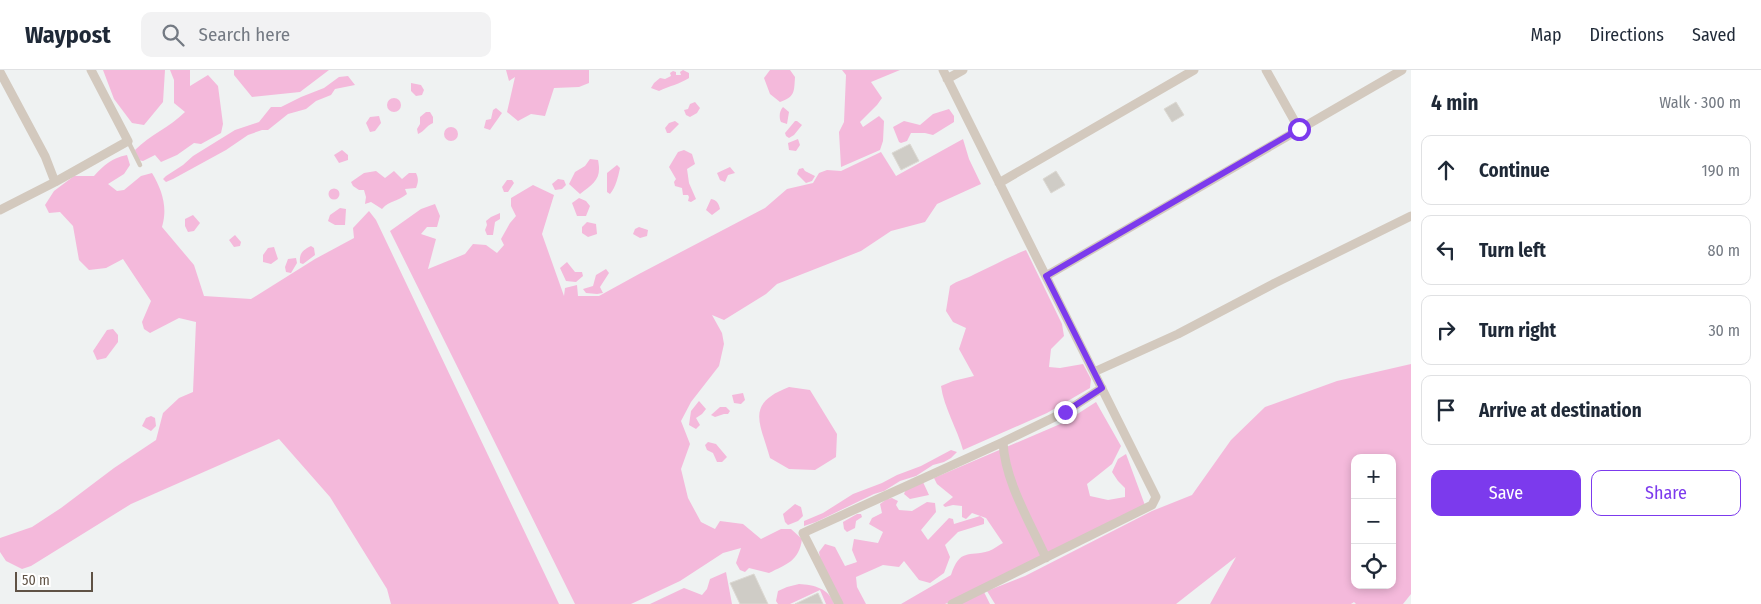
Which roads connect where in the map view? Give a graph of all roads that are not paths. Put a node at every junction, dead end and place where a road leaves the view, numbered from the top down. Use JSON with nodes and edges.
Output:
{"nodes":[{"id":1,"x":91,"y":70,"type":"edge"},
{"id":2,"x":943,"y":70,"type":"edge"},
{"id":3,"x":963,"y":70,"type":"edge"},
{"id":4,"x":1194,"y":70,"type":"edge"},
{"id":5,"x":1266,"y":70,"type":"edge"},
{"id":6,"x":1402,"y":70,"type":"edge"},
{"id":7,"x":0,"y":72,"type":"edge"},
{"id":8,"x":947,"y":79,"type":"junction"},
{"id":9,"x":1299,"y":129,"type":"junction"},
{"id":10,"x":128,"y":141,"type":"junction"},
{"id":11,"x":140,"y":165,"type":"dead end"},
{"id":12,"x":55,"y":182,"type":"junction"},
{"id":13,"x":1000,"y":183,"type":"junction"},
{"id":14,"x":0,"y":210,"type":"edge"},
{"id":15,"x":1411,"y":216,"type":"edge"},
{"id":16,"x":1046,"y":276,"type":"junction"},
{"id":17,"x":1094,"y":372,"type":"junction"},
{"id":18,"x":1102,"y":388,"type":"junction"},
{"id":19,"x":1003,"y":442,"type":"junction"},
{"id":20,"x":1046,"y":558,"type":"junction"},
{"id":21,"x":839,"y":604,"type":"edge"},
{"id":22,"x":952,"y":604,"type":"edge"}],
"edges":[{"from":1,"to":10,"type":"street"},
{"from":2,"to":8,"type":"street"},
{"from":3,"to":8,"type":"street"},
{"from":4,"to":13,"type":"street"},
{"from":5,"to":9,"type":"street"},
{"from":6,"to":9,"type":"street"},
{"from":7,"to":12,"type":"street"},
{"from":8,"to":13,"type":"street"},
{"from":9,"to":16,"type":"street"},
{"from":10,"to":11,"type":"lane"},
{"from":10,"to":12,"type":"street"},
{"from":12,"to":14,"type":"street"},
{"from":13,"to":16,"type":"street"},
{"from":15,"to":17,"type":"street"},
{"from":16,"to":17,"type":"street"},
{"from":17,"to":18,"type":"street"},
{"from":18,"to":19,"type":"street"},
{"from":18,"to":20,"type":"street"},
{"from":19,"to":20,"type":"street"},
{"from":19,"to":21,"type":"street"},
{"from":20,"to":22,"type":"street"}]}
